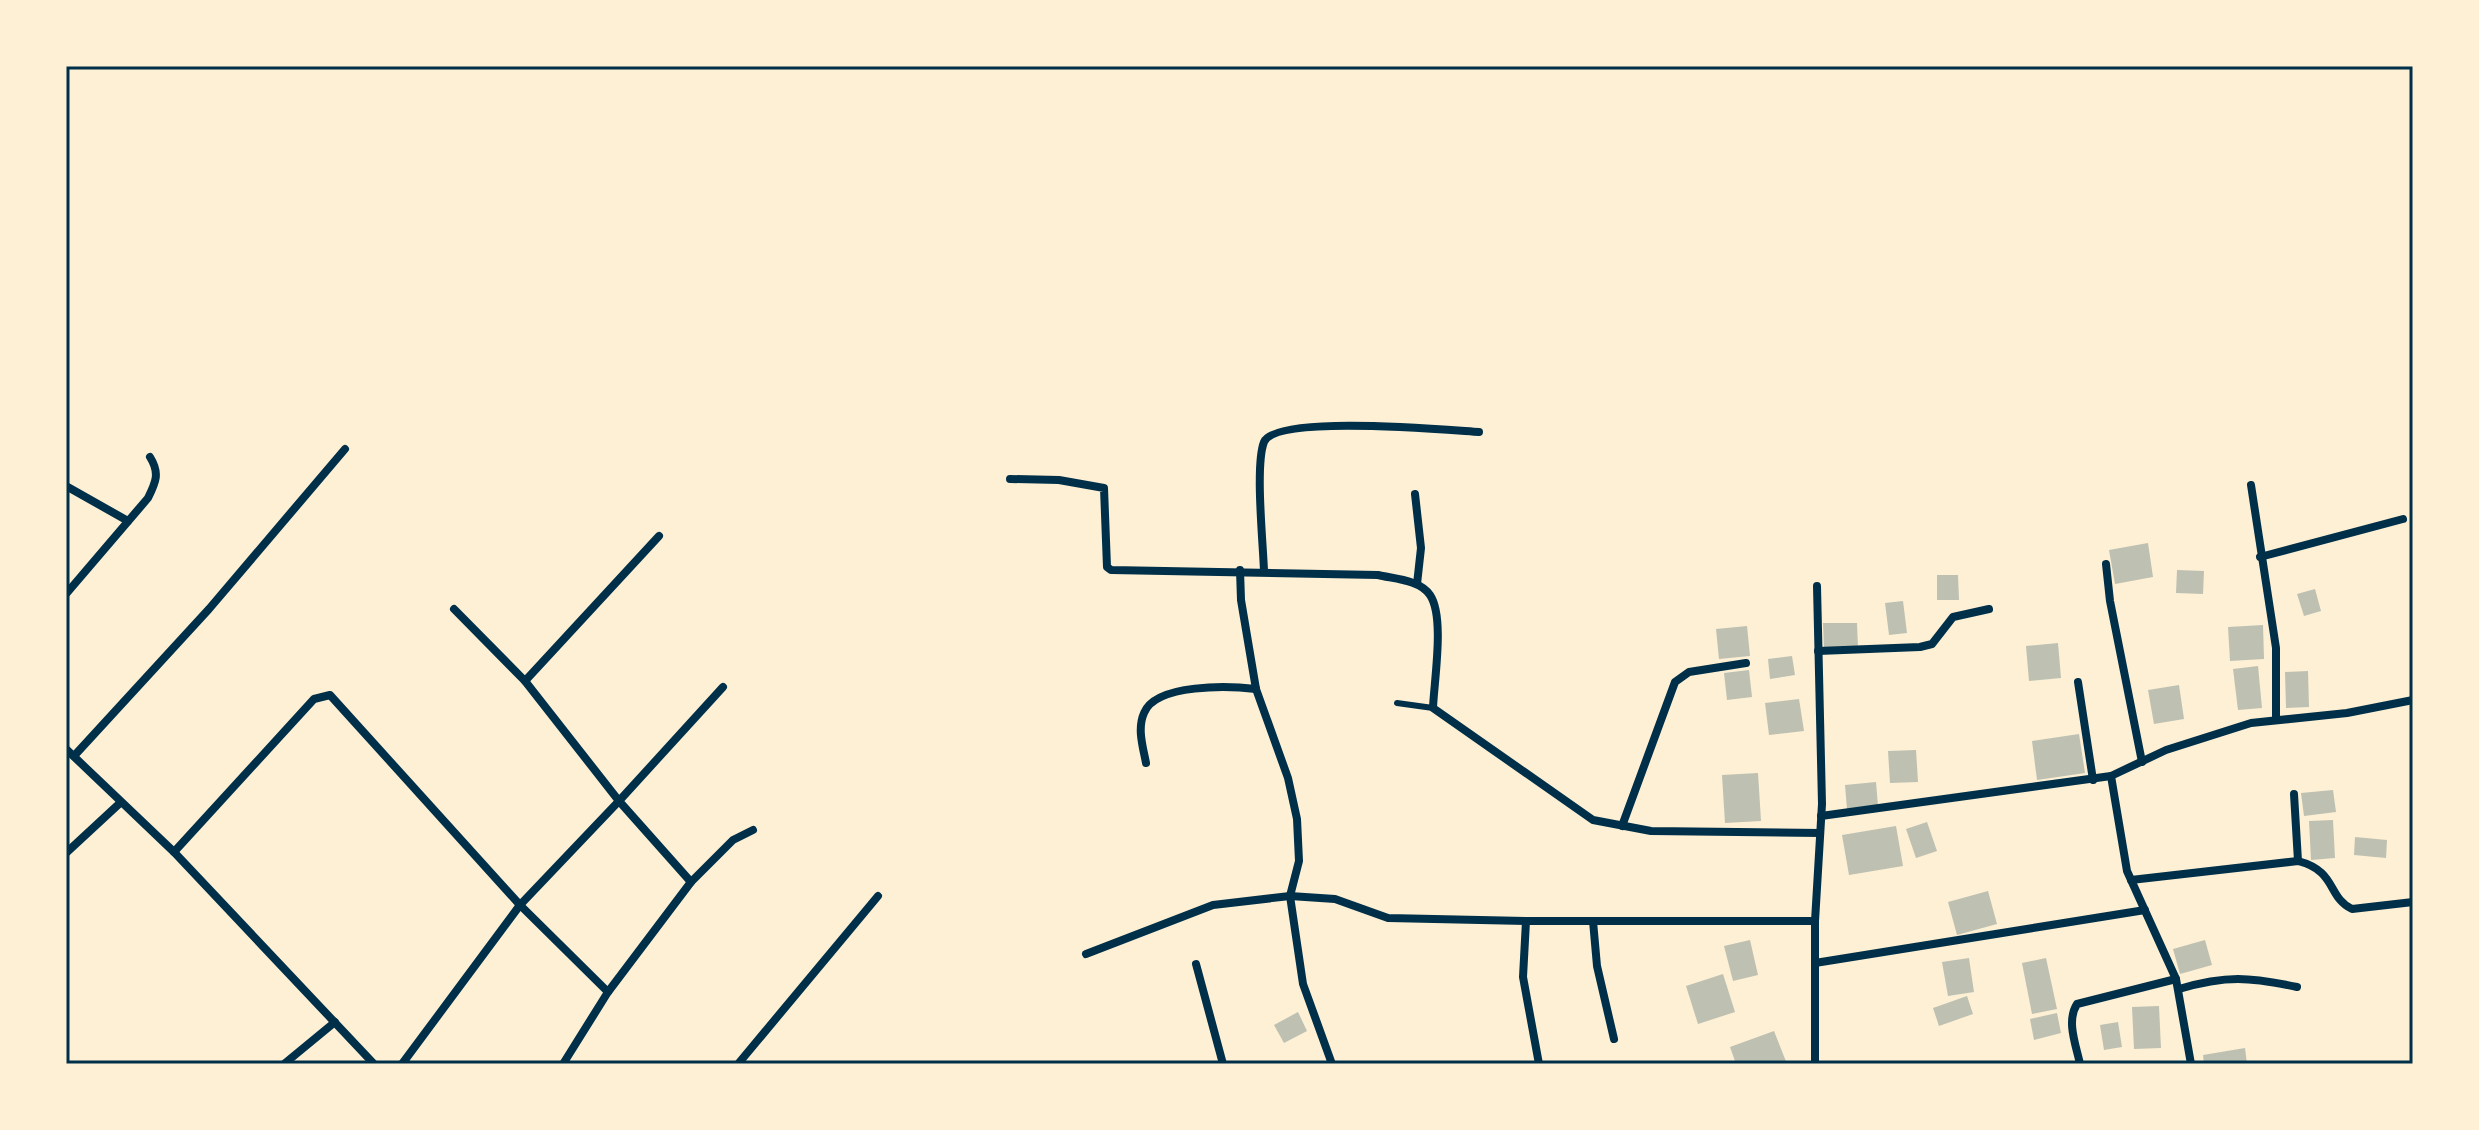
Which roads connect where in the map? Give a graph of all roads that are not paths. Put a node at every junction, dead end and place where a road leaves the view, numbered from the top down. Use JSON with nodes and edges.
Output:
{"nodes":[{"id":1,"x":1479,"y":432,"type":"dead end"},
{"id":2,"x":345,"y":449,"type":"dead end"},
{"id":3,"x":150,"y":457,"type":"dead end"},
{"id":4,"x":1010,"y":479,"type":"dead end"},
{"id":5,"x":2251,"y":485,"type":"dead end"},
{"id":6,"x":66,"y":486,"type":"edge"},
{"id":7,"x":1415,"y":494,"type":"dead end"},
{"id":8,"x":2403,"y":519,"type":"dead end"},
{"id":9,"x":128,"y":521,"type":"junction"},
{"id":10,"x":659,"y":536,"type":"dead end"},
{"id":11,"x":2260,"y":557,"type":"junction"},
{"id":12,"x":2106,"y":564,"type":"dead end"},
{"id":13,"x":1240,"y":570,"type":"junction"},
{"id":14,"x":1264,"y":571,"type":"junction"},
{"id":15,"x":1417,"y":584,"type":"junction"},
{"id":16,"x":1817,"y":586,"type":"dead end"},
{"id":17,"x":66,"y":594,"type":"edge"},
{"id":18,"x":454,"y":609,"type":"dead end"},
{"id":19,"x":1989,"y":609,"type":"dead end"},
{"id":20,"x":1818,"y":651,"type":"junction"},
{"id":21,"x":1746,"y":663,"type":"dead end"},
{"id":22,"x":525,"y":681,"type":"junction"},
{"id":23,"x":2078,"y":682,"type":"dead end"},
{"id":24,"x":723,"y":687,"type":"dead end"},
{"id":25,"x":1256,"y":689,"type":"junction"},
{"id":26,"x":2413,"y":700,"type":"edge"},
{"id":27,"x":1397,"y":703,"type":"dead end"},
{"id":28,"x":1433,"y":708,"type":"junction"},
{"id":29,"x":2276,"y":720,"type":"junction"},
{"id":30,"x":66,"y":749,"type":"edge"},
{"id":31,"x":74,"y":756,"type":"junction"},
{"id":32,"x":2142,"y":762,"type":"junction"},
{"id":33,"x":1146,"y":763,"type":"dead end"},
{"id":34,"x":2111,"y":776,"type":"junction"},
{"id":35,"x":2093,"y":780,"type":"junction"},
{"id":36,"x":2294,"y":794,"type":"dead end"},
{"id":37,"x":619,"y":801,"type":"junction"},
{"id":38,"x":120,"y":803,"type":"junction"},
{"id":39,"x":1821,"y":816,"type":"junction"},
{"id":40,"x":1622,"y":826,"type":"junction"},
{"id":41,"x":753,"y":830,"type":"dead end"},
{"id":42,"x":1820,"y":833,"type":"junction"},
{"id":43,"x":174,"y":852,"type":"junction"},
{"id":44,"x":66,"y":853,"type":"edge"},
{"id":45,"x":2298,"y":861,"type":"junction"},
{"id":46,"x":2131,"y":880,"type":"junction"},
{"id":47,"x":691,"y":882,"type":"junction"},
{"id":48,"x":878,"y":896,"type":"dead end"},
{"id":49,"x":1290,"y":896,"type":"junction"},
{"id":50,"x":2413,"y":902,"type":"edge"},
{"id":51,"x":520,"y":905,"type":"junction"},
{"id":52,"x":2145,"y":910,"type":"junction"},
{"id":53,"x":1526,"y":921,"type":"junction"},
{"id":54,"x":1593,"y":921,"type":"junction"},
{"id":55,"x":1815,"y":921,"type":"junction"},
{"id":56,"x":1086,"y":954,"type":"dead end"},
{"id":57,"x":1815,"y":963,"type":"junction"},
{"id":58,"x":1196,"y":964,"type":"dead end"},
{"id":59,"x":2177,"y":984,"type":"junction"},
{"id":60,"x":2297,"y":987,"type":"dead end"},
{"id":61,"x":608,"y":992,"type":"junction"},
{"id":62,"x":335,"y":1022,"type":"junction"},
{"id":63,"x":1614,"y":1039,"type":"dead end"},
{"id":64,"x":284,"y":1064,"type":"edge"},
{"id":65,"x":374,"y":1064,"type":"edge"},
{"id":66,"x":402,"y":1064,"type":"edge"},
{"id":67,"x":563,"y":1064,"type":"edge"},
{"id":68,"x":738,"y":1064,"type":"edge"},
{"id":69,"x":1223,"y":1064,"type":"edge"},
{"id":70,"x":1332,"y":1064,"type":"edge"},
{"id":71,"x":1539,"y":1064,"type":"edge"},
{"id":72,"x":1815,"y":1064,"type":"edge"},
{"id":73,"x":2080,"y":1064,"type":"edge"},
{"id":74,"x":2191,"y":1064,"type":"edge"}],
"edges":[{"from":1,"to":14,"type":"street"},
{"from":2,"to":31,"type":"street"},
{"from":3,"to":9,"type":"street"},
{"from":4,"to":13,"type":"street"},
{"from":5,"to":11,"type":"street"},
{"from":6,"to":9,"type":"street"},
{"from":7,"to":15,"type":"street"},
{"from":8,"to":11,"type":"street"},
{"from":9,"to":17,"type":"street"},
{"from":10,"to":22,"type":"street"},
{"from":11,"to":29,"type":"street"},
{"from":12,"to":32,"type":"street"},
{"from":13,"to":14,"type":"street"},
{"from":13,"to":25,"type":"street"},
{"from":14,"to":15,"type":"street"},
{"from":15,"to":28,"type":"street"},
{"from":16,"to":20,"type":"street"},
{"from":18,"to":22,"type":"street"},
{"from":19,"to":20,"type":"street"},
{"from":20,"to":39,"type":"street"},
{"from":21,"to":40,"type":"street"},
{"from":22,"to":37,"type":"street"},
{"from":23,"to":35,"type":"street"},
{"from":24,"to":37,"type":"street"},
{"from":25,"to":33,"type":"street"},
{"from":25,"to":49,"type":"street"},
{"from":26,"to":29,"type":"street"},
{"from":27,"to":28,"type":"lane"},
{"from":28,"to":40,"type":"street"},
{"from":29,"to":32,"type":"street"},
{"from":30,"to":31,"type":"street"},
{"from":31,"to":38,"type":"street"},
{"from":32,"to":34,"type":"street"},
{"from":34,"to":35,"type":"street"},
{"from":34,"to":46,"type":"street"},
{"from":35,"to":39,"type":"street"},
{"from":36,"to":45,"type":"street"},
{"from":37,"to":47,"type":"street"},
{"from":37,"to":51,"type":"street"},
{"from":38,"to":43,"type":"street"},
{"from":38,"to":44,"type":"street"},
{"from":39,"to":42,"type":"street"},
{"from":40,"to":42,"type":"street"},
{"from":41,"to":47,"type":"street"},
{"from":42,"to":55,"type":"street"},
{"from":43,"to":51,"type":"street"},
{"from":43,"to":62,"type":"street"},
{"from":45,"to":46,"type":"street"},
{"from":45,"to":50,"type":"street"},
{"from":46,"to":52,"type":"street"},
{"from":47,"to":61,"type":"street"},
{"from":48,"to":68,"type":"street"},
{"from":49,"to":53,"type":"street"},
{"from":49,"to":56,"type":"street"},
{"from":49,"to":70,"type":"street"},
{"from":51,"to":61,"type":"street"},
{"from":51,"to":66,"type":"street"},
{"from":52,"to":57,"type":"street"},
{"from":52,"to":59,"type":"street"},
{"from":53,"to":54,"type":"street"},
{"from":53,"to":71,"type":"street"},
{"from":54,"to":55,"type":"street"},
{"from":54,"to":63,"type":"street"},
{"from":55,"to":57,"type":"street"},
{"from":57,"to":72,"type":"street"},
{"from":58,"to":69,"type":"street"},
{"from":59,"to":60,"type":"street"},
{"from":59,"to":73,"type":"street"},
{"from":59,"to":74,"type":"street"},
{"from":61,"to":67,"type":"street"},
{"from":62,"to":64,"type":"street"},
{"from":62,"to":65,"type":"street"}]}
